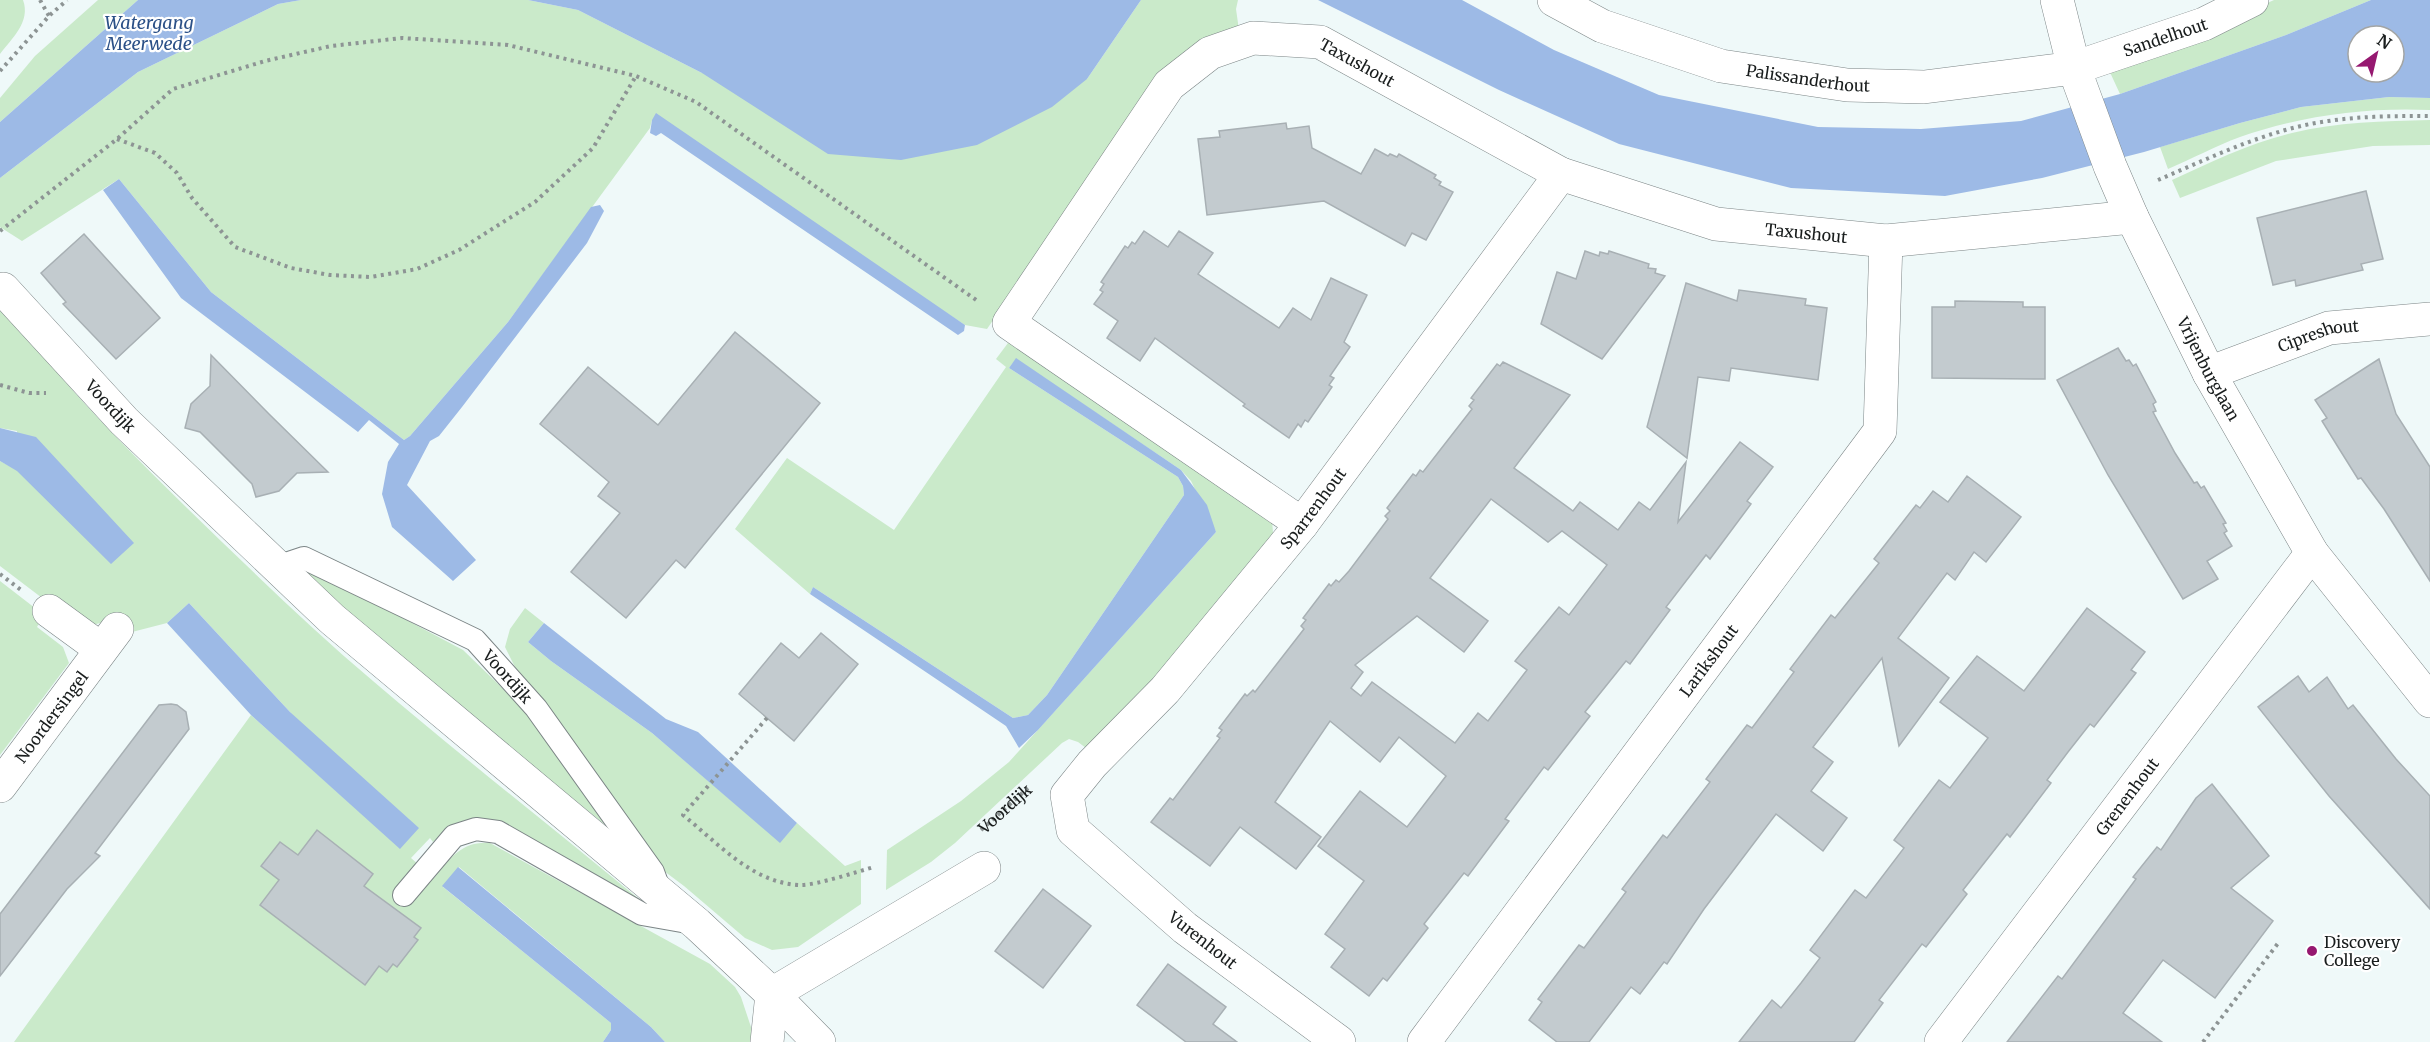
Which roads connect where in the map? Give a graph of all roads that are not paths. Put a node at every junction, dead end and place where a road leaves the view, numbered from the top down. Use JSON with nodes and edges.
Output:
{"nodes":[{"id":1,"x":1554,"y":0,"type":"edge"},
{"id":2,"x":2057,"y":0,"type":"edge"},
{"id":3,"x":2252,"y":0,"type":"edge"},
{"id":4,"x":2074,"y":68,"type":"junction"},
{"id":5,"x":1561,"y":174,"type":"junction"},
{"id":6,"x":2122,"y":192,"type":"junction"},
{"id":7,"x":1886,"y":241,"type":"junction"},
{"id":8,"x":3,"y":289,"type":"dead end"},
{"id":9,"x":2430,"y":319,"type":"edge"},
{"id":10,"x":2209,"y":373,"type":"junction"},
{"id":11,"x":1302,"y":524,"type":"junction"},
{"id":12,"x":2312,"y":553,"type":"junction"},
{"id":13,"x":277,"y":567,"type":"junction"},
{"id":14,"x":49,"y":611,"type":"dead end"},
{"id":15,"x":2430,"y":702,"type":"edge"},
{"id":16,"x":0,"y":786,"type":"edge"},
{"id":17,"x":1073,"y":830,"type":"joint"},
{"id":18,"x":984,"y":868,"type":"dead end"},
{"id":19,"x":404,"y":895,"type":"dead end"},
{"id":20,"x":662,"y":895,"type":"junction"},
{"id":21,"x":697,"y":924,"type":"junction"},
{"id":22,"x":772,"y":994,"type":"junction"},
{"id":23,"x":767,"y":1042,"type":"edge"},
{"id":24,"x":819,"y":1042,"type":"edge"},
{"id":25,"x":1339,"y":1042,"type":"edge"},
{"id":26,"x":1424,"y":1042,"type":"edge"},
{"id":27,"x":1941,"y":1042,"type":"edge"}],
"edges":[{"from":1,"to":4,"type":"street","name":"Palissanderhout"},
{"from":2,"to":4,"type":"street","name":"Vrijenburglaan"},
{"from":3,"to":4,"type":"street","name":"Sandelhout"},
{"from":4,"to":6,"type":"street","name":"Vrijenburglaan"},
{"from":5,"to":7,"type":"street","name":"Taxushout"},
{"from":5,"to":11,"type":"street","name":"Sparrenhout"},
{"from":5,"to":11,"type":"street","name":"Taxushout"},
{"from":6,"to":7,"type":"street","name":"Taxushout"},
{"from":6,"to":10,"type":"street","name":"Vrijenburglaan"},
{"from":7,"to":26,"type":"street","name":"Larikshout"},
{"from":8,"to":13,"type":"street","name":"Voordijk"},
{"from":9,"to":10,"type":"street","name":"Cipreshout"},
{"from":10,"to":12,"type":"street","name":"Vrijenburglaan"},
{"from":11,"to":17,"type":"street","name":"Sparrenhout"},
{"from":12,"to":15,"type":"street","name":"Vrijenburglaan"},
{"from":12,"to":27,"type":"street","name":"Grenenhout"},
{"from":13,"to":20,"type":"street","name":"Voordijk"},
{"from":13,"to":20,"type":"lane","name":"Voordijk"},
{"from":14,"to":16,"type":"street","name":"Noordersingel"},
{"from":17,"to":25,"type":"street","name":"Vurenhout"},
{"from":18,"to":22,"type":"street"},
{"from":19,"to":21,"type":"lane"},
{"from":20,"to":21,"type":"street","name":"Voordijk"},
{"from":21,"to":22,"type":"street","name":"Voordijk"},
{"from":22,"to":23,"type":"street"},
{"from":22,"to":24,"type":"street","name":"Voordijk"}]}
